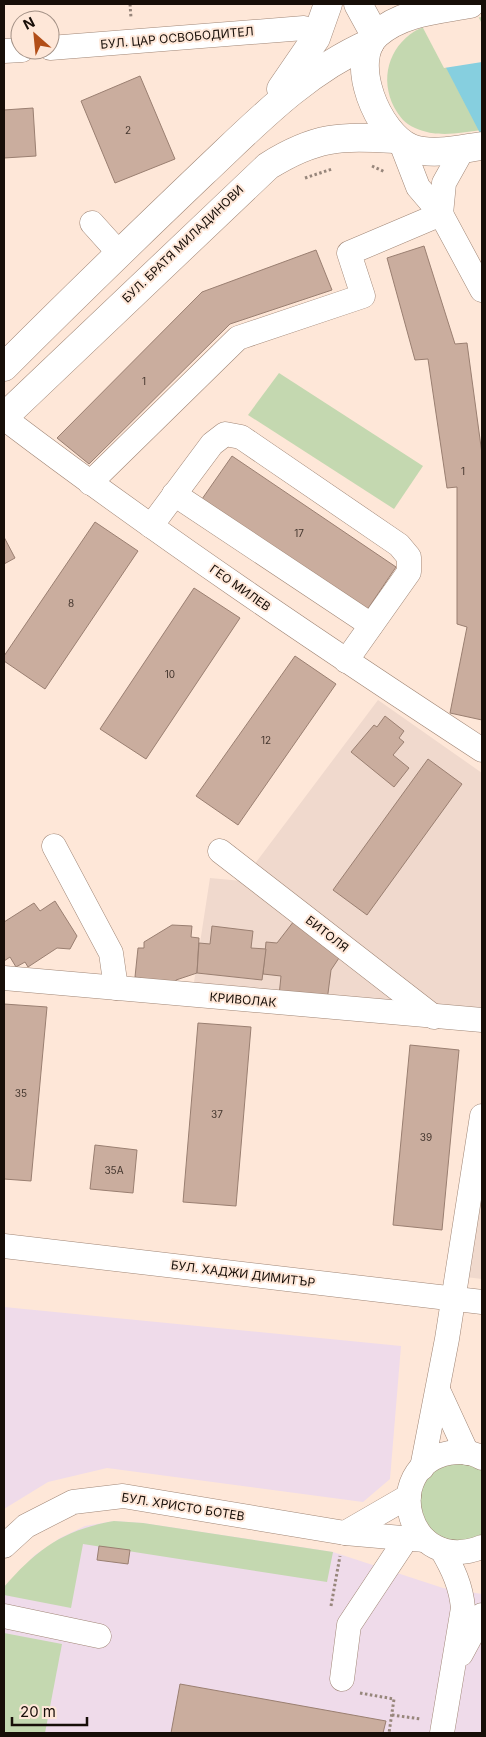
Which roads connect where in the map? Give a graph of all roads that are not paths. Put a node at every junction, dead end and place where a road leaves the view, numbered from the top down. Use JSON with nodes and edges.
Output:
{"nodes":[{"id":1,"x":328,"y":4,"type":"edge"},
{"id":2,"x":358,"y":4,"type":"edge"},
{"id":3,"x":470,"y":4,"type":"edge"},
{"id":4,"x":304,"y":28,"type":"dead end"},
{"id":5,"x":372,"y":39,"type":"junction"},
{"id":6,"x":60,"y":47,"type":"edge"},
{"id":7,"x":256,"y":123,"type":"junction"},
{"id":8,"x":398,"y":141,"type":"junction"},
{"id":9,"x":472,"y":147,"type":"edge"},
{"id":10,"x":441,"y":214,"type":"junction"},
{"id":11,"x":92,"y":223,"type":"dead end"},
{"id":12,"x":119,"y":253,"type":"junction"},
{"id":13,"x":482,"y":290,"type":"edge"},
{"id":14,"x":4,"y":367,"type":"edge"},
{"id":15,"x":4,"y":417,"type":"edge"},
{"id":16,"x":90,"y":483,"type":"junction"},
{"id":17,"x":174,"y":494,"type":"junction"},
{"id":18,"x":151,"y":526,"type":"junction"},
{"id":19,"x":371,"y":625,"type":"junction"},
{"id":20,"x":346,"y":661,"type":"junction"},
{"id":21,"x":482,"y":750,"type":"edge"},
{"id":22,"x":54,"y":846,"type":"dead end"},
{"id":23,"x":220,"y":851,"type":"dead end"},
{"id":24,"x":4,"y":978,"type":"edge"},
{"id":25,"x":116,"y":988,"type":"junction"},
{"id":26,"x":434,"y":1017,"type":"junction"},
{"id":27,"x":482,"y":1020,"type":"edge"},
{"id":28,"x":482,"y":1116,"type":"edge"},
{"id":29,"x":4,"y":1246,"type":"edge"},
{"id":30,"x":454,"y":1298,"type":"junction"},
{"id":31,"x":482,"y":1302,"type":"edge"},
{"id":32,"x":438,"y":1390,"type":"junction"},
{"id":33,"x":474,"y":1455,"type":"edge"},
{"id":34,"x":422,"y":1468,"type":"junction"},
{"id":35,"x":409,"y":1496,"type":"junction"},
{"id":36,"x":343,"y":1542,"type":"junction"},
{"id":37,"x":424,"y":1543,"type":"junction"},
{"id":38,"x":4,"y":1546,"type":"edge"},
{"id":39,"x":482,"y":1547,"type":"edge"},
{"id":40,"x":482,"y":1615,"type":"edge"},
{"id":41,"x":4,"y":1616,"type":"edge"},
{"id":42,"x":99,"y":1636,"type":"dead end"},
{"id":43,"x":453,"y":1666,"type":"junction"},
{"id":44,"x":342,"y":1679,"type":"road end"},
{"id":45,"x":432,"y":1726,"type":"edge"}],
"edges":[{"from":1,"to":7,"type":"main road"},
{"from":2,"to":5,"type":"main road"},
{"from":3,"to":5,"type":"main road"},
{"from":4,"to":6,"type":"street","name":"БУЛ. ЦАР ОСВОБОДИТЕЛ"},
{"from":5,"to":7,"type":"main road"},
{"from":5,"to":8,"type":"main road"},
{"from":7,"to":12,"type":"main road"},
{"from":8,"to":9,"type":"main road","name":"БУЛ. БРАТЯ МИЛАДИНОВИ"},
{"from":8,"to":10,"type":"street"},
{"from":8,"to":15,"type":"main road","name":"БУЛ. БРАТЯ МИЛАДИНОВИ"},
{"from":9,"to":10,"type":"street"},
{"from":10,"to":13,"type":"street"},
{"from":10,"to":16,"type":"street"},
{"from":11,"to":12,"type":"street"},
{"from":12,"to":14,"type":"main road"},
{"from":15,"to":16,"type":"street","name":"ГЕО МИЛЕВ"},
{"from":16,"to":18,"type":"street","name":"ГЕО МИЛЕВ"},
{"from":17,"to":18,"type":"street"},
{"from":17,"to":19,"type":"street"},
{"from":17,"to":19,"type":"street"},
{"from":18,"to":20,"type":"street","name":"ГЕО МИЛЕВ"},
{"from":19,"to":20,"type":"street"},
{"from":20,"to":21,"type":"street","name":"ГЕО МИЛЕВ"},
{"from":22,"to":25,"type":"street"},
{"from":23,"to":26,"type":"street","name":"БИТОЛЯ"},
{"from":24,"to":25,"type":"street","name":"КРИВОЛАК"},
{"from":25,"to":26,"type":"street","name":"КРИВОЛАК"},
{"from":26,"to":27,"type":"street","name":"КРИВОЛАК"},
{"from":28,"to":30,"type":"street"},
{"from":29,"to":30,"type":"street","name":"БУЛ. ХАДЖИ ДИМИТЪР"},
{"from":30,"to":31,"type":"street","name":"БУЛ. ХАДЖИ ДИМИТЪР"},
{"from":30,"to":32,"type":"street"},
{"from":32,"to":33,"type":"street"},
{"from":32,"to":34,"type":"street"},
{"from":33,"to":34,"type":"street"},
{"from":34,"to":35,"type":"street"},
{"from":35,"to":36,"type":"street"},
{"from":35,"to":37,"type":"street"},
{"from":36,"to":37,"type":"street","name":"БУЛ. ХРИСТО БОТЕВ"},
{"from":36,"to":38,"type":"street","name":"БУЛ. ХРИСТО БОТЕВ"},
{"from":37,"to":39,"type":"street","name":"БУЛ. ХРИСТО БОТЕВ"},
{"from":37,"to":43,"type":"street"},
{"from":37,"to":44,"type":"street"},
{"from":40,"to":43,"type":"street"},
{"from":41,"to":42,"type":"street"},
{"from":43,"to":45,"type":"street"}]}
